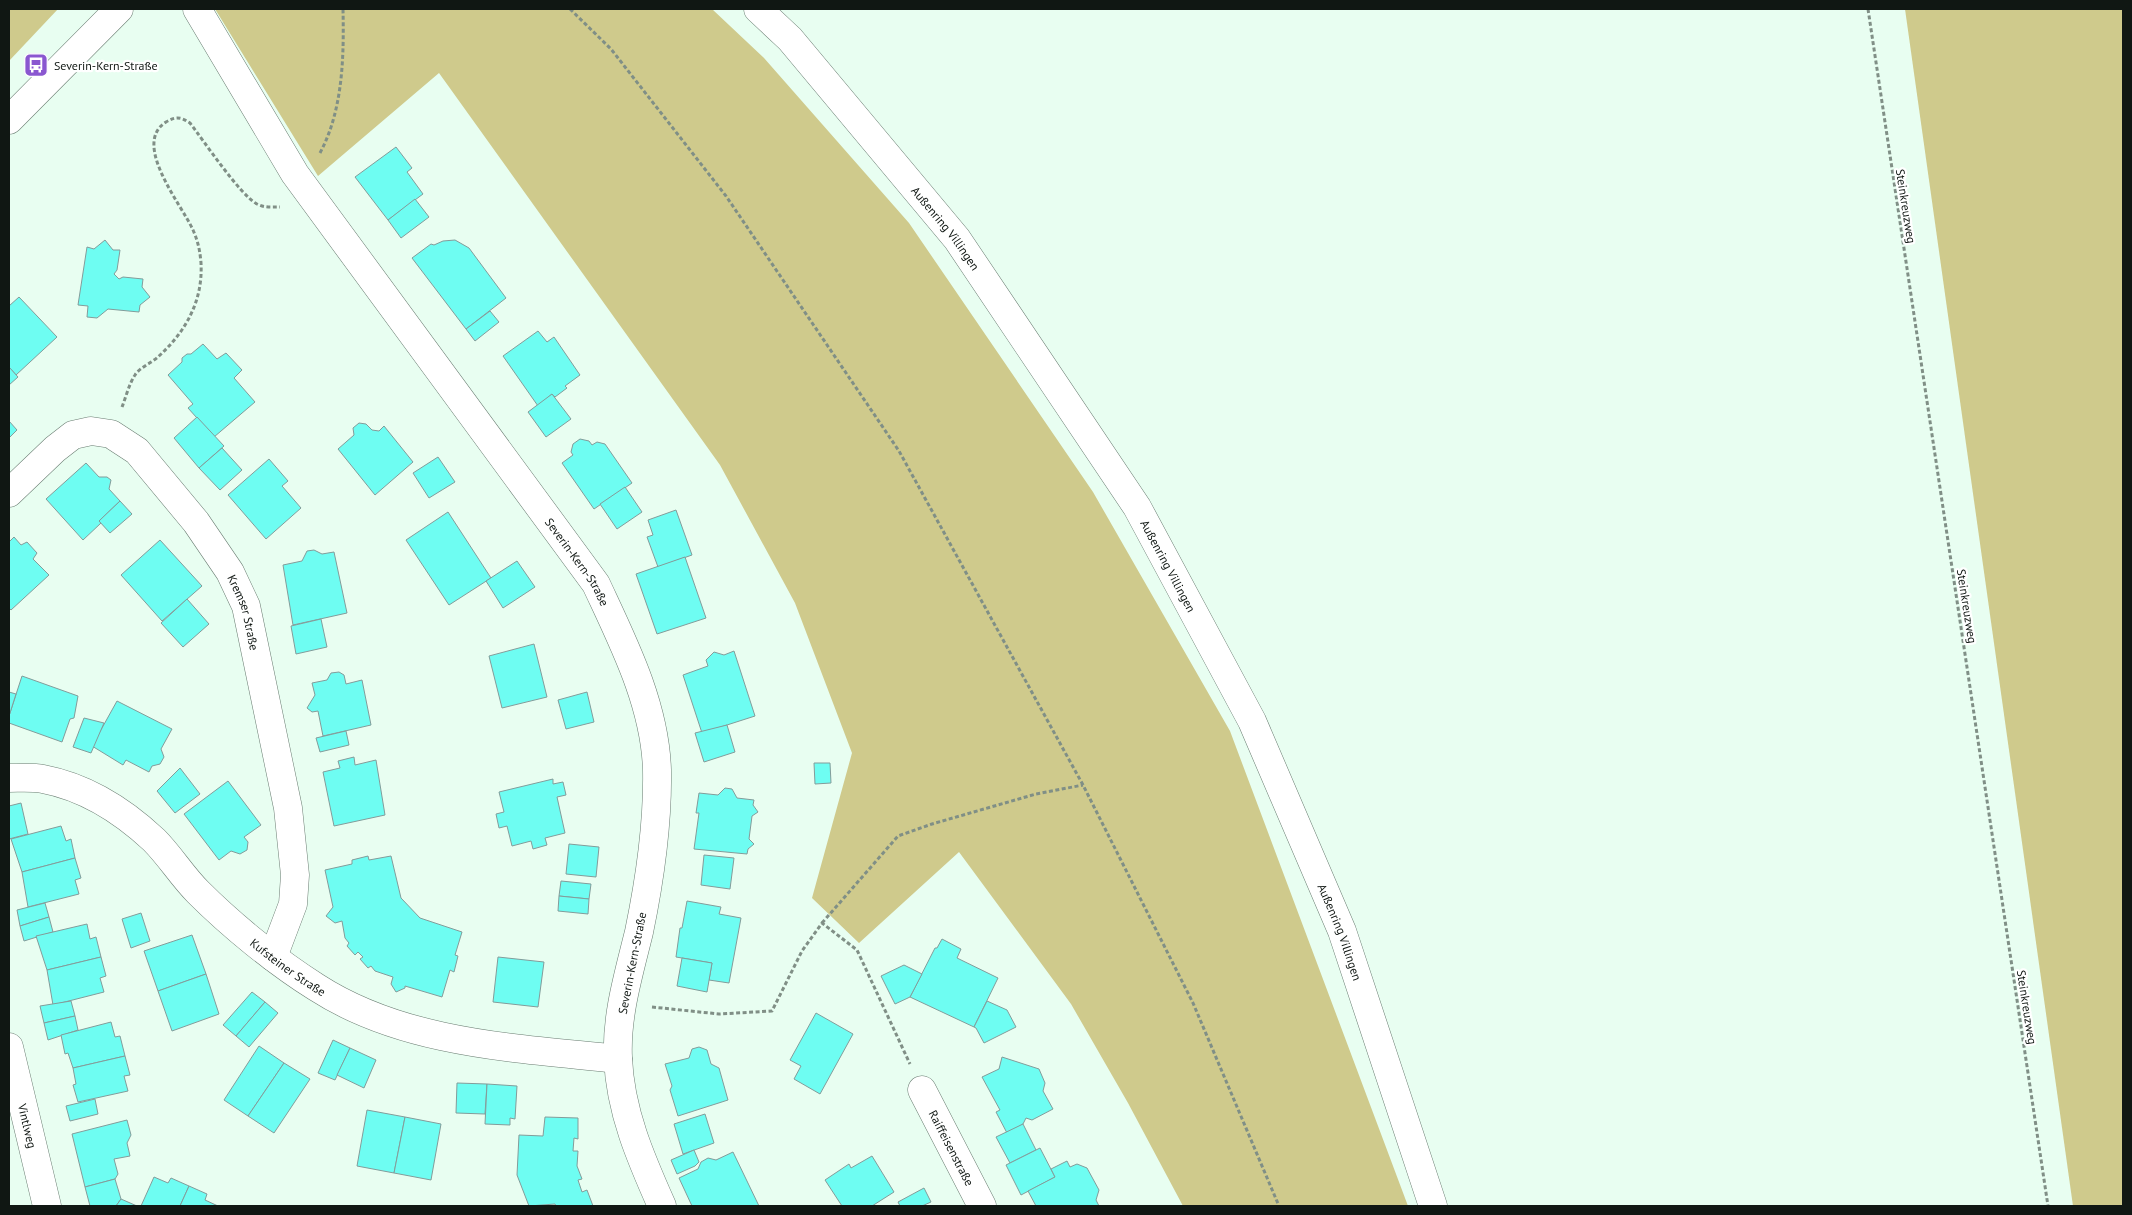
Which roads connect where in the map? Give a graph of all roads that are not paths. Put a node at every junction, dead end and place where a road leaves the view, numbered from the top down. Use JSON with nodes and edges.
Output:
{"nodes":[{"id":1,"x":119,"y":9,"type":"edge"},
{"id":2,"x":197,"y":9,"type":"edge"},
{"id":3,"x":758,"y":9,"type":"edge"},
{"id":4,"x":9,"y":120,"type":"edge"},
{"id":5,"x":9,"y":493,"type":"edge"},
{"id":6,"x":9,"y":778,"type":"edge"},
{"id":7,"x":273,"y":957,"type":"junction"},
{"id":8,"x":9,"y":1047,"type":"edge"},
{"id":9,"x":618,"y":1059,"type":"junction"},
{"id":10,"x":922,"y":1090,"type":"road end"},
{"id":11,"x":47,"y":1206,"type":"edge"},
{"id":12,"x":662,"y":1206,"type":"edge"},
{"id":13,"x":982,"y":1206,"type":"edge"},
{"id":14,"x":1433,"y":1206,"type":"edge"}],
"edges":[{"from":1,"to":4,"type":"street"},
{"from":2,"to":9,"type":"street","name":"Severin-Kern-Straße"},
{"from":3,"to":14,"type":"street","name":"Außenring Villingen"},
{"from":5,"to":7,"type":"street","name":"Kremser Straße"},
{"from":6,"to":7,"type":"street","name":"Kufsteiner Straße"},
{"from":7,"to":9,"type":"street","name":"Kufsteiner Straße"},
{"from":8,"to":11,"type":"street","name":"Vintlweg"},
{"from":9,"to":12,"type":"street","name":"Severin-Kern-Straße"},
{"from":10,"to":13,"type":"street","name":"Raiffeisenstraße"}]}
